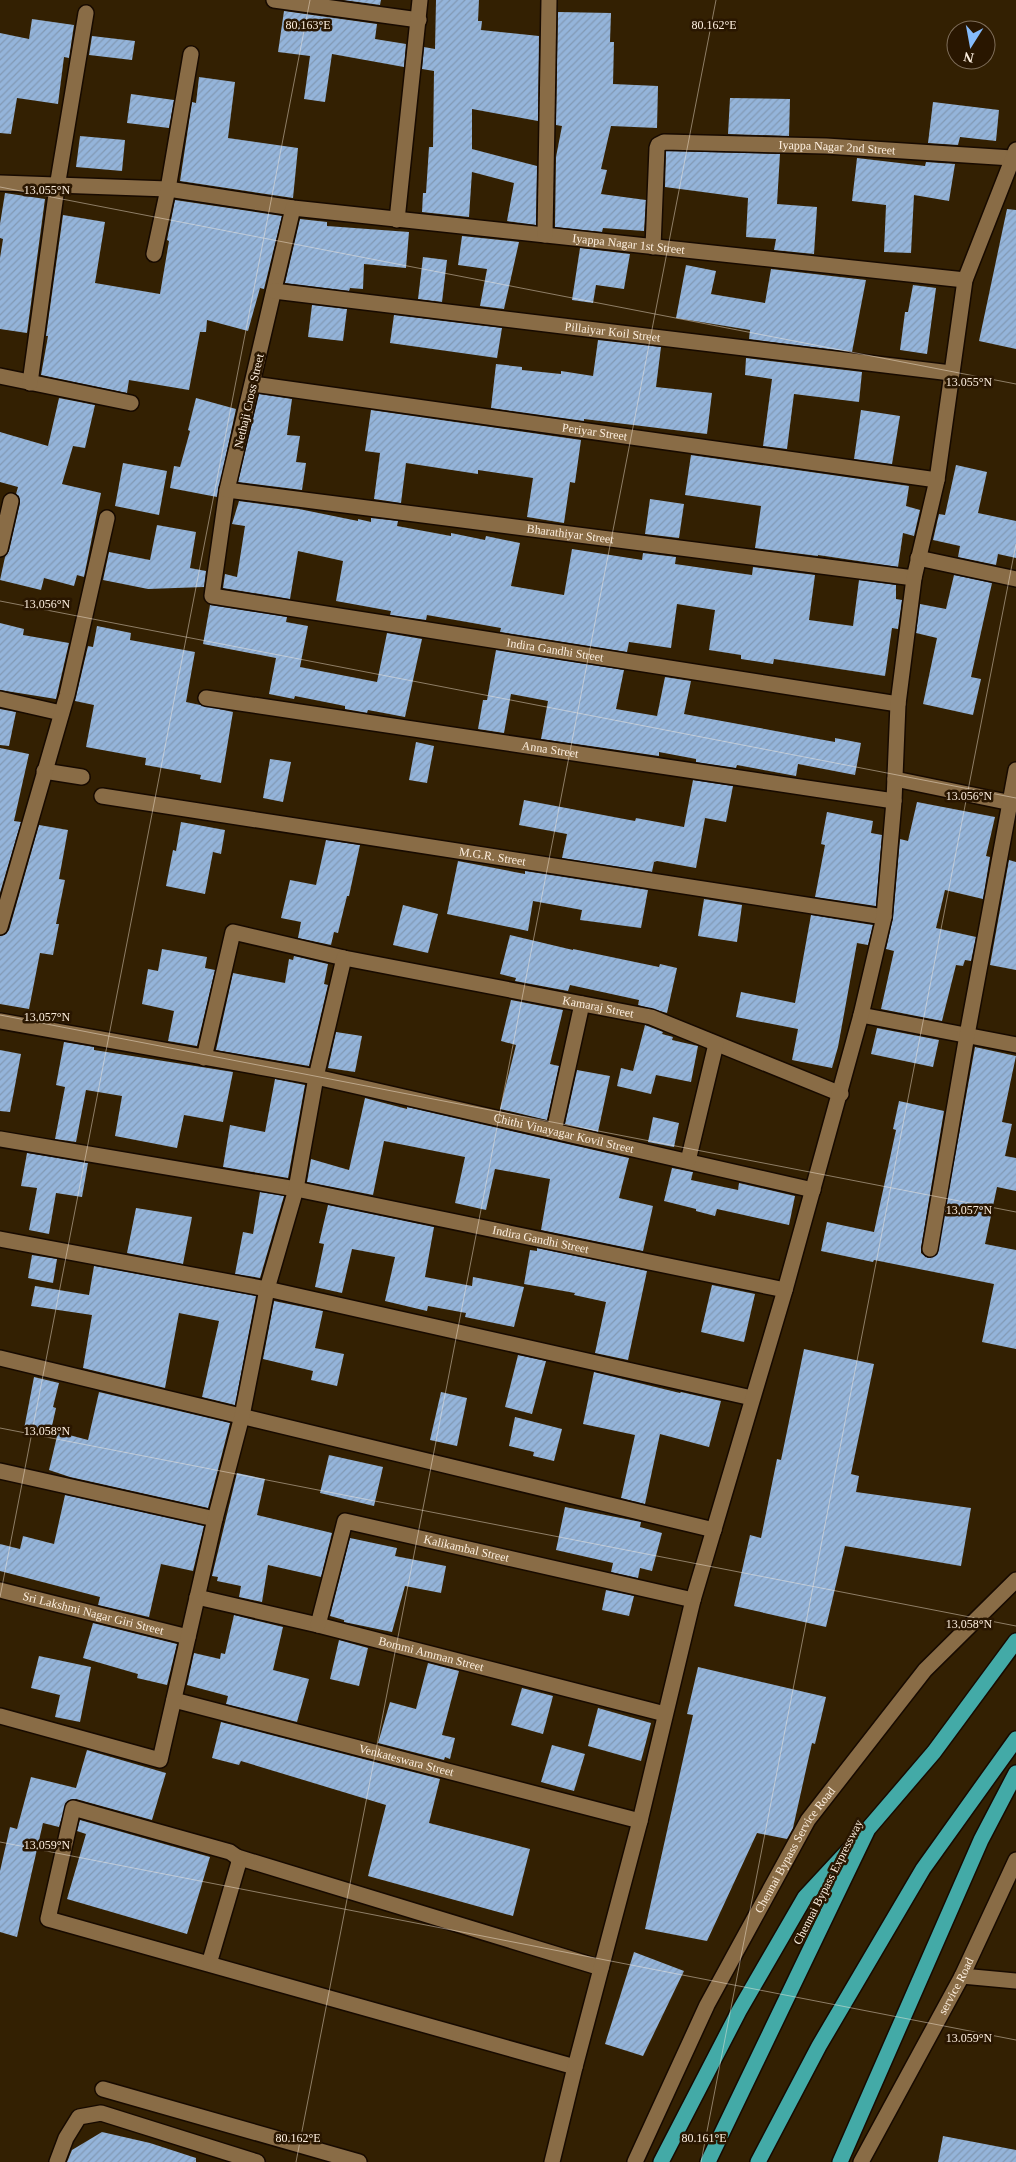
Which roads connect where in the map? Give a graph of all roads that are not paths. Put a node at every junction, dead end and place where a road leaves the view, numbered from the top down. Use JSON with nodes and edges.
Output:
{"nodes":[{"id":1,"x":274,"y":0,"type":"edge"},
{"id":2,"x":420,"y":0,"type":"edge"},
{"id":3,"x":549,"y":0,"type":"edge"},
{"id":4,"x":86,"y":13,"type":"dead end"},
{"id":5,"x":418,"y":20,"type":"junction"},
{"id":6,"x":191,"y":54,"type":"dead end"},
{"id":7,"x":1014,"y":154,"type":"edge"},
{"id":8,"x":0,"y":183,"type":"edge"},
{"id":9,"x":57,"y":186,"type":"junction"},
{"id":10,"x":168,"y":190,"type":"junction"},
{"id":11,"x":293,"y":208,"type":"junction"},
{"id":12,"x":397,"y":220,"type":"junction"},
{"id":13,"x":544,"y":235,"type":"junction"},
{"id":14,"x":653,"y":247,"type":"junction"},
{"id":15,"x":154,"y":254,"type":"dead end"},
{"id":16,"x":965,"y":280,"type":"junction"},
{"id":17,"x":274,"y":291,"type":"junction"},
{"id":18,"x":951,"y":374,"type":"junction"},
{"id":19,"x":0,"y":376,"type":"edge"},
{"id":20,"x":30,"y":383,"type":"junction"},
{"id":21,"x":253,"y":384,"type":"junction"},
{"id":22,"x":131,"y":403,"type":"dead end"},
{"id":23,"x":937,"y":480,"type":"junction"},
{"id":24,"x":227,"y":490,"type":"junction"},
{"id":25,"x":11,"y":501,"type":"dead end"},
{"id":26,"x":107,"y":518,"type":"dead end"},
{"id":27,"x":0,"y":549,"type":"edge"},
{"id":28,"x":918,"y":558,"type":"junction"},
{"id":29,"x":914,"y":578,"type":"junction"},
{"id":30,"x":1016,"y":580,"type":"edge"},
{"id":31,"x":212,"y":596,"type":"joint"},
{"id":32,"x":206,"y":698,"type":"dead end"},
{"id":33,"x":0,"y":699,"type":"edge"},
{"id":34,"x":898,"y":704,"type":"junction"},
{"id":35,"x":62,"y":713,"type":"junction"},
{"id":36,"x":1016,"y":770,"type":"edge"},
{"id":37,"x":44,"y":771,"type":"junction"},
{"id":38,"x":82,"y":777,"type":"dead end"},
{"id":39,"x":895,"y":779,"type":"junction"},
{"id":40,"x":102,"y":796,"type":"dead end"},
{"id":41,"x":894,"y":801,"type":"junction"},
{"id":42,"x":1013,"y":804,"type":"edge"},
{"id":43,"x":884,"y":917,"type":"junction"},
{"id":44,"x":0,"y":927,"type":"edge"},
{"id":45,"x":344,"y":958,"type":"junction"},
{"id":46,"x":582,"y":1004,"type":"junction"},
{"id":47,"x":862,"y":1015,"type":"junction"},
{"id":48,"x":0,"y":1021,"type":"edge"},
{"id":49,"x":967,"y":1035,"type":"junction"},
{"id":50,"x":716,"y":1044,"type":"junction"},
{"id":51,"x":1016,"y":1045,"type":"edge"},
{"id":52,"x":204,"y":1058,"type":"junction"},
{"id":53,"x":316,"y":1077,"type":"junction"},
{"id":54,"x":841,"y":1094,"type":"junction"},
{"id":55,"x":554,"y":1131,"type":"junction"},
{"id":56,"x":0,"y":1139,"type":"edge"},
{"id":57,"x":688,"y":1162,"type":"junction"},
{"id":58,"x":296,"y":1189,"type":"junction"},
{"id":59,"x":813,"y":1190,"type":"junction"},
{"id":60,"x":0,"y":1238,"type":"edge"},
{"id":61,"x":930,"y":1249,"type":"dead end"},
{"id":62,"x":267,"y":1289,"type":"junction"},
{"id":63,"x":785,"y":1290,"type":"junction"},
{"id":64,"x":0,"y":1358,"type":"edge"},
{"id":65,"x":752,"y":1398,"type":"junction"},
{"id":66,"x":242,"y":1416,"type":"junction"},
{"id":67,"x":0,"y":1471,"type":"edge"},
{"id":68,"x":215,"y":1519,"type":"junction"},
{"id":69,"x":714,"y":1530,"type":"junction"},
{"id":70,"x":1016,"y":1580,"type":"edge"},
{"id":71,"x":0,"y":1590,"type":"edge"},
{"id":72,"x":197,"y":1597,"type":"junction"},
{"id":73,"x":694,"y":1600,"type":"junction"},
{"id":74,"x":318,"y":1625,"type":"junction"},
{"id":75,"x":188,"y":1637,"type":"junction"},
{"id":76,"x":1016,"y":1641,"type":"edge"},
{"id":77,"x":174,"y":1700,"type":"junction"},
{"id":78,"x":665,"y":1714,"type":"junction"},
{"id":79,"x":0,"y":1716,"type":"edge"},
{"id":80,"x":1016,"y":1739,"type":"edge"},
{"id":81,"x":1016,"y":1773,"type":"edge"},
{"id":82,"x":640,"y":1821,"type":"junction"},
{"id":83,"x":868,"y":1829,"type":"junction"},
{"id":84,"x":237,"y":1857,"type":"junction"},
{"id":85,"x":1016,"y":1860,"type":"edge"},
{"id":86,"x":209,"y":1964,"type":"junction"},
{"id":87,"x":601,"y":1968,"type":"junction"},
{"id":88,"x":962,"y":1976,"type":"junction"},
{"id":89,"x":1016,"y":1981,"type":"edge"},
{"id":90,"x":575,"y":2067,"type":"junction"},
{"id":91,"x":103,"y":2089,"type":"dead end"},
{"id":92,"x":252,"y":2161,"type":"edge"},
{"id":93,"x":57,"y":2162,"type":"edge"},
{"id":94,"x":358,"y":2162,"type":"edge"},
{"id":95,"x":552,"y":2162,"type":"edge"},
{"id":96,"x":635,"y":2162,"type":"edge"},
{"id":97,"x":660,"y":2162,"type":"edge"},
{"id":98,"x":708,"y":2162,"type":"edge"},
{"id":99,"x":758,"y":2162,"type":"edge"},
{"id":100,"x":840,"y":2162,"type":"edge"},
{"id":101,"x":861,"y":2162,"type":"edge"}],
"edges":[{"from":1,"to":5,"type":"street"},
{"from":2,"to":5,"type":"street"},
{"from":3,"to":13,"type":"street"},
{"from":4,"to":9,"type":"street"},
{"from":5,"to":12,"type":"street"},
{"from":6,"to":10,"type":"street"},
{"from":7,"to":14,"type":"street","name":"Iyappa Nagar 2nd Street"},
{"from":7,"to":16,"type":"street"},
{"from":8,"to":9,"type":"street","name":"Iyappa Nagar 1st Street"},
{"from":9,"to":10,"type":"street","name":"Iyappa Nagar 1st Street"},
{"from":9,"to":20,"type":"street"},
{"from":10,"to":11,"type":"street","name":"Iyappa Nagar 1st Street"},
{"from":10,"to":15,"type":"street"},
{"from":11,"to":12,"type":"street","name":"Iyappa Nagar 1st Street"},
{"from":11,"to":17,"type":"street","name":"Nethaji Cross Street"},
{"from":12,"to":13,"type":"street","name":"Iyappa Nagar 1st Street"},
{"from":13,"to":14,"type":"street","name":"Iyappa Nagar 1st Street"},
{"from":14,"to":16,"type":"street","name":"Iyappa Nagar 1st Street"},
{"from":16,"to":18,"type":"street"},
{"from":17,"to":18,"type":"street","name":"Pillaiyar Koil Street"},
{"from":17,"to":21,"type":"street","name":"Nethaji Cross Street"},
{"from":18,"to":23,"type":"street"},
{"from":19,"to":20,"type":"street"},
{"from":20,"to":22,"type":"street"},
{"from":21,"to":23,"type":"street","name":"Periyar Street"},
{"from":21,"to":24,"type":"street","name":"Nethaji Cross Street"},
{"from":23,"to":28,"type":"street"},
{"from":24,"to":29,"type":"street","name":"Bharathiyar Street"},
{"from":24,"to":31,"type":"street","name":"Nethaji Cross Street"},
{"from":25,"to":27,"type":"street"},
{"from":26,"to":35,"type":"street"},
{"from":28,"to":29,"type":"street"},
{"from":28,"to":30,"type":"street"},
{"from":29,"to":34,"type":"street"},
{"from":31,"to":34,"type":"street","name":"Indira Gandhi Street"},
{"from":32,"to":41,"type":"street","name":"Anna Street"},
{"from":33,"to":35,"type":"street"},
{"from":34,"to":39,"type":"street"},
{"from":35,"to":37,"type":"street"},
{"from":36,"to":42,"type":"street"},
{"from":37,"to":38,"type":"street"},
{"from":37,"to":44,"type":"street"},
{"from":39,"to":41,"type":"street"},
{"from":39,"to":42,"type":"street"},
{"from":40,"to":43,"type":"street","name":"M.G.R. Street"},
{"from":41,"to":43,"type":"street"},
{"from":42,"to":49,"type":"street"},
{"from":43,"to":47,"type":"street"},
{"from":45,"to":46,"type":"street","name":"Kamaraj Street"},
{"from":45,"to":52,"type":"street","name":"Kamaraj Street"},
{"from":45,"to":53,"type":"street"},
{"from":46,"to":50,"type":"street","name":"Kamaraj Street"},
{"from":46,"to":55,"type":"street"},
{"from":47,"to":49,"type":"street"},
{"from":47,"to":54,"type":"street"},
{"from":48,"to":52,"type":"street","name":"Chithi Vinayagar Kovil Street"},
{"from":49,"to":51,"type":"street"},
{"from":49,"to":61,"type":"street"},
{"from":50,"to":54,"type":"street","name":"Kamaraj Street"},
{"from":50,"to":57,"type":"street"},
{"from":52,"to":53,"type":"street","name":"Chithi Vinayagar Kovil Street"},
{"from":53,"to":55,"type":"street","name":"Chithi Vinayagar Kovil Street"},
{"from":53,"to":58,"type":"street"},
{"from":54,"to":59,"type":"street"},
{"from":55,"to":57,"type":"street","name":"Chithi Vinayagar Kovil Street"},
{"from":56,"to":58,"type":"street","name":"Indira Gandhi Street"},
{"from":57,"to":59,"type":"street","name":"Chithi Vinayagar Kovil Street"},
{"from":58,"to":62,"type":"street"},
{"from":58,"to":63,"type":"street","name":"Indira Gandhi Street"},
{"from":59,"to":63,"type":"street"},
{"from":60,"to":62,"type":"street"},
{"from":62,"to":65,"type":"street"},
{"from":62,"to":66,"type":"street"},
{"from":63,"to":65,"type":"street"},
{"from":64,"to":66,"type":"street"},
{"from":65,"to":69,"type":"street"},
{"from":66,"to":68,"type":"street"},
{"from":66,"to":69,"type":"street"},
{"from":67,"to":68,"type":"street"},
{"from":68,"to":72,"type":"street"},
{"from":69,"to":73,"type":"street"},
{"from":70,"to":96,"type":"street","name":"Chennai Bypass Service Road"},
{"from":71,"to":75,"type":"street","name":"Sri Lakshmi Nagar Giri Street"},
{"from":72,"to":74,"type":"street","name":"Bommi Amman Street"},
{"from":72,"to":75,"type":"street"},
{"from":73,"to":74,"type":"street","name":"Kalikambal Street"},
{"from":73,"to":78,"type":"street"},
{"from":74,"to":78,"type":"street","name":"Bommi Amman Street"},
{"from":75,"to":77,"type":"street"},
{"from":76,"to":83,"type":"highway","name":"Chennai Bypass Expressway"},
{"from":77,"to":79,"type":"street"},
{"from":77,"to":82,"type":"street","name":"Venkateswara Street"},
{"from":78,"to":82,"type":"street"},
{"from":80,"to":99,"type":"highway"},
{"from":81,"to":100,"type":"highway"},
{"from":82,"to":87,"type":"street"},
{"from":83,"to":97,"type":"highway"},
{"from":83,"to":98,"type":"highway","name":"Chennai Bypass Expressway"},
{"from":84,"to":86,"type":"street"},
{"from":84,"to":86,"type":"street"},
{"from":84,"to":87,"type":"street"},
{"from":85,"to":88,"type":"street","name":"service Road"},
{"from":86,"to":90,"type":"street"},
{"from":87,"to":90,"type":"street"},
{"from":88,"to":89,"type":"street"},
{"from":88,"to":101,"type":"street","name":"service Road"},
{"from":90,"to":95,"type":"street"},
{"from":91,"to":94,"type":"street"},
{"from":92,"to":93,"type":"street"}]}
